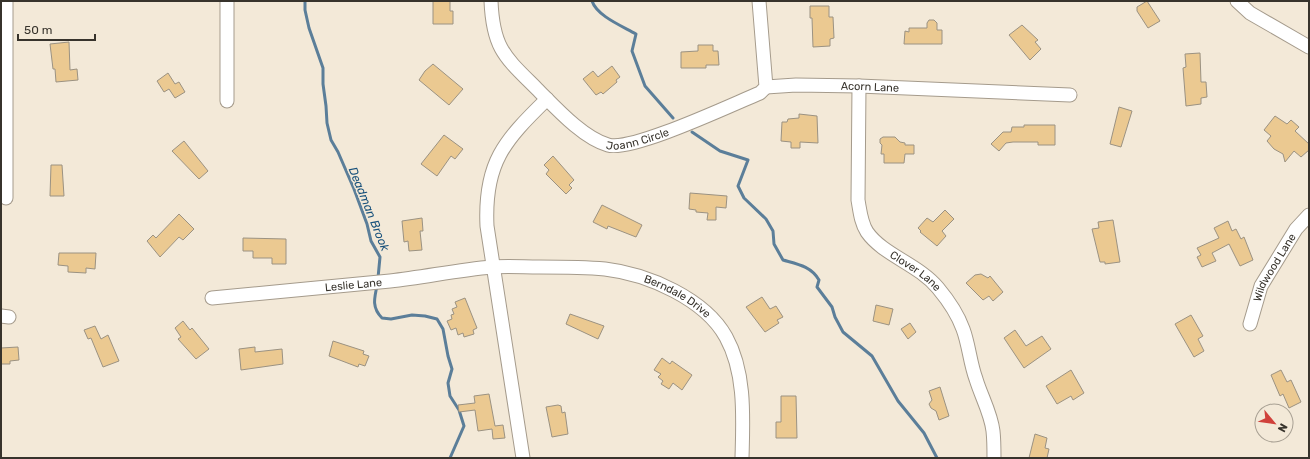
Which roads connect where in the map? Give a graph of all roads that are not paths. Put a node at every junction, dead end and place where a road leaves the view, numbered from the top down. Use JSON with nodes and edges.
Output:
{"nodes":[{"id":1,"x":6,"y":1,"type":"edge"},
{"id":2,"x":227,"y":1,"type":"edge"},
{"id":3,"x":491,"y":1,"type":"edge"},
{"id":4,"x":759,"y":1,"type":"edge"},
{"id":5,"x":1237,"y":1,"type":"edge"},
{"id":6,"x":1309,"y":47,"type":"edge"},
{"id":7,"x":859,"y":86,"type":"junction"},
{"id":8,"x":766,"y":87,"type":"junction"},
{"id":9,"x":1070,"y":95,"type":"dead end"},
{"id":10,"x":547,"y":99,"type":"junction"},
{"id":11,"x":227,"y":100,"type":"dead end"},
{"id":12,"x":6,"y":198,"type":"dead end"},
{"id":13,"x":1309,"y":216,"type":"edge"},
{"id":14,"x":494,"y":267,"type":"junction"},
{"id":15,"x":212,"y":298,"type":"dead end"},
{"id":16,"x":1250,"y":324,"type":"dead end"},
{"id":17,"x":523,"y":458,"type":"edge"},
{"id":18,"x":742,"y":458,"type":"edge"},
{"id":19,"x":994,"y":458,"type":"edge"}],
"edges":[{"from":1,"to":12,"type":"street"},
{"from":2,"to":11,"type":"street"},
{"from":3,"to":10,"type":"street","name":"Joann Circle"},
{"from":4,"to":8,"type":"street"},
{"from":5,"to":6,"type":"street"},
{"from":7,"to":8,"type":"street","name":"Acorn Lane"},
{"from":7,"to":9,"type":"street","name":"Acorn Lane"},
{"from":7,"to":19,"type":"street","name":"Clover Lane"},
{"from":8,"to":10,"type":"street","name":"Joann Circle"},
{"from":10,"to":14,"type":"street"},
{"from":13,"to":16,"type":"street","name":"Wildwood Lane"},
{"from":14,"to":15,"type":"street","name":"Leslie Lane"},
{"from":14,"to":17,"type":"street"},
{"from":14,"to":18,"type":"street","name":"Berndale Drive"}]}
